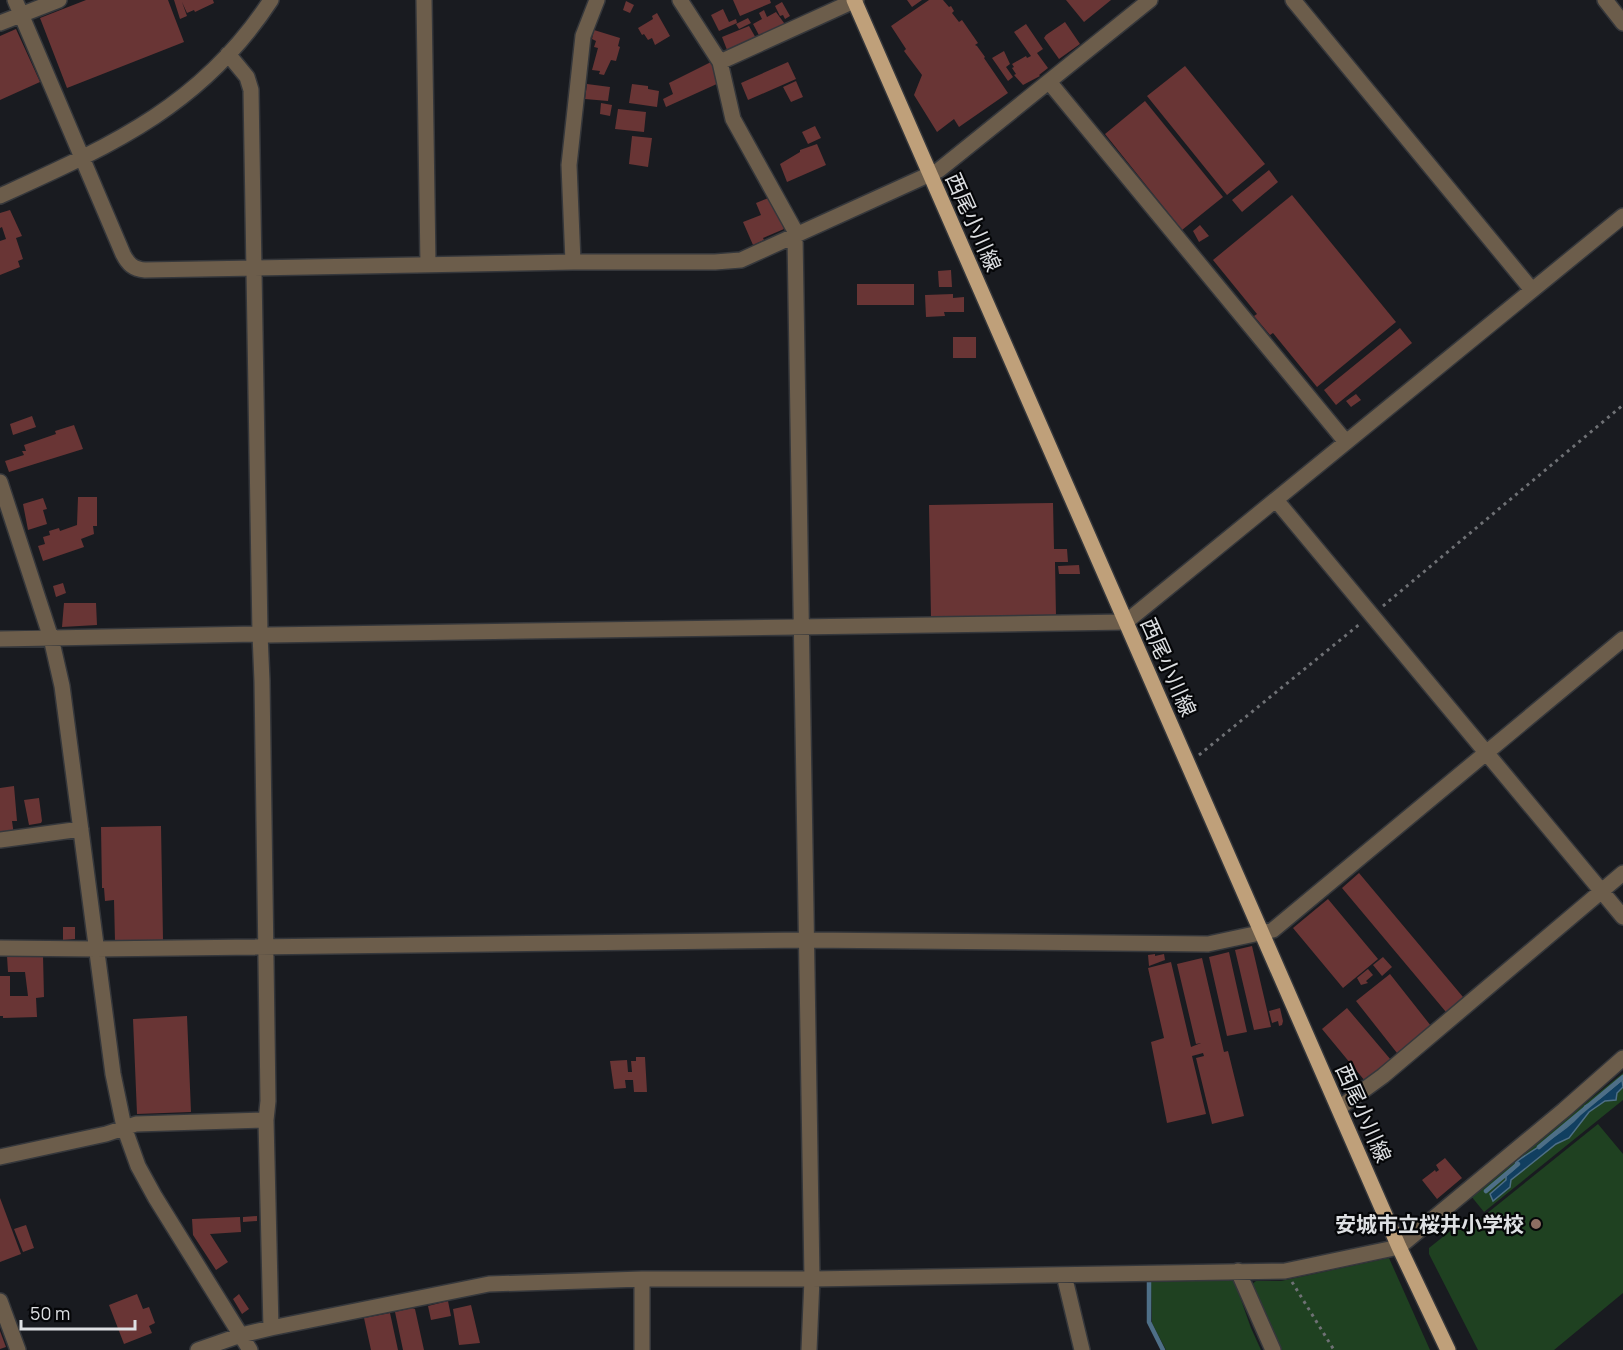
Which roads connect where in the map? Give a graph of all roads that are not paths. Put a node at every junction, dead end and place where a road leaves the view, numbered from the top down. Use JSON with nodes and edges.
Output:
{"nodes":[{"id":1,"x":15,"y":0,"type":"edge"},
{"id":2,"x":60,"y":0,"type":"edge"},
{"id":3,"x":271,"y":0,"type":"edge"},
{"id":4,"x":424,"y":0,"type":"edge"},
{"id":5,"x":597,"y":0,"type":"edge"},
{"id":6,"x":680,"y":0,"type":"edge"},
{"id":7,"x":854,"y":0,"type":"edge"},
{"id":8,"x":1150,"y":0,"type":"edge"},
{"id":9,"x":1293,"y":0,"type":"edge"},
{"id":10,"x":1605,"y":0,"type":"edge"},
{"id":11,"x":20,"y":15,"type":"junction"},
{"id":12,"x":1623,"y":22,"type":"edge"},
{"id":13,"x":0,"y":23,"type":"edge"},
{"id":14,"x":228,"y":54,"type":"junction"},
{"id":15,"x":720,"y":62,"type":"junction"},
{"id":16,"x":1050,"y":83,"type":"junction"},
{"id":17,"x":82,"y":159,"type":"junction"},
{"id":18,"x":930,"y":176,"type":"junction"},
{"id":19,"x":0,"y":196,"type":"edge"},
{"id":20,"x":1623,"y":216,"type":"edge"},
{"id":21,"x":795,"y":236,"type":"junction"},
{"id":22,"x":573,"y":262,"type":"junction"},
{"id":23,"x":428,"y":265,"type":"junction"},
{"id":24,"x":254,"y":267,"type":"junction"},
{"id":25,"x":1532,"y":290,"type":"junction"},
{"id":26,"x":1346,"y":442,"type":"junction"},
{"id":27,"x":0,"y":482,"type":"edge"},
{"id":28,"x":1276,"y":500,"type":"junction"},
{"id":29,"x":1126,"y":622,"type":"junction"},
{"id":30,"x":802,"y":628,"type":"junction"},
{"id":31,"x":260,"y":634,"type":"junction"},
{"id":32,"x":51,"y":638,"type":"junction"},
{"id":33,"x":0,"y":639,"type":"edge"},
{"id":34,"x":1623,"y":639,"type":"edge"},
{"id":35,"x":1486,"y":754,"type":"junction"},
{"id":36,"x":81,"y":829,"type":"junction"},
{"id":37,"x":0,"y":840,"type":"edge"},
{"id":38,"x":1623,"y":873,"type":"edge"},
{"id":39,"x":1601,"y":891,"type":"junction"},
{"id":40,"x":1623,"y":917,"type":"edge"},
{"id":41,"x":1263,"y":933,"type":"junction"},
{"id":42,"x":807,"y":940,"type":"junction"},
{"id":43,"x":265,"y":947,"type":"junction"},
{"id":44,"x":0,"y":948,"type":"edge"},
{"id":45,"x":96,"y":949,"type":"junction"},
{"id":46,"x":1623,"y":1058,"type":"edge"},
{"id":47,"x":1339,"y":1108,"type":"junction"},
{"id":48,"x":266,"y":1120,"type":"junction"},
{"id":49,"x":124,"y":1127,"type":"junction"},
{"id":50,"x":0,"y":1157,"type":"edge"},
{"id":51,"x":1399,"y":1247,"type":"junction"},
{"id":52,"x":1238,"y":1271,"type":"junction"},
{"id":53,"x":1064,"y":1275,"type":"junction"},
{"id":54,"x":642,"y":1279,"type":"junction"},
{"id":55,"x":812,"y":1279,"type":"junction"},
{"id":56,"x":0,"y":1301,"type":"edge"},
{"id":57,"x":272,"y":1328,"type":"junction"},
{"id":58,"x":241,"y":1335,"type":"junction"},
{"id":59,"x":18,"y":1350,"type":"edge"},
{"id":60,"x":198,"y":1350,"type":"edge"},
{"id":61,"x":250,"y":1350,"type":"edge"},
{"id":62,"x":642,"y":1350,"type":"edge"},
{"id":63,"x":809,"y":1350,"type":"edge"},
{"id":64,"x":1082,"y":1350,"type":"edge"},
{"id":65,"x":1273,"y":1350,"type":"edge"},
{"id":66,"x":1448,"y":1350,"type":"edge"}],
"edges":[{"from":1,"to":11,"type":"street"},
{"from":2,"to":11,"type":"street"},
{"from":3,"to":14,"type":"street"},
{"from":4,"to":23,"type":"street"},
{"from":5,"to":22,"type":"street"},
{"from":6,"to":15,"type":"street"},
{"from":7,"to":15,"type":"street"},
{"from":7,"to":18,"type":"main road","name":"西尾小川線"},
{"from":8,"to":16,"type":"street"},
{"from":9,"to":25,"type":"street"},
{"from":10,"to":12,"type":"street"},
{"from":11,"to":13,"type":"street"},
{"from":11,"to":17,"type":"street"},
{"from":14,"to":17,"type":"street"},
{"from":14,"to":24,"type":"street"},
{"from":15,"to":21,"type":"street"},
{"from":16,"to":18,"type":"street"},
{"from":16,"to":26,"type":"street"},
{"from":17,"to":19,"type":"street"},
{"from":17,"to":24,"type":"street"},
{"from":18,"to":21,"type":"street"},
{"from":18,"to":29,"type":"main road","name":"西尾小川線"},
{"from":20,"to":25,"type":"street"},
{"from":21,"to":22,"type":"street"},
{"from":21,"to":30,"type":"street"},
{"from":22,"to":23,"type":"street"},
{"from":23,"to":24,"type":"street"},
{"from":24,"to":31,"type":"street"},
{"from":25,"to":26,"type":"street"},
{"from":26,"to":28,"type":"street"},
{"from":27,"to":32,"type":"street"},
{"from":28,"to":29,"type":"street"},
{"from":28,"to":35,"type":"street"},
{"from":29,"to":30,"type":"street"},
{"from":29,"to":41,"type":"main road","name":"西尾小川線"},
{"from":30,"to":31,"type":"street"},
{"from":30,"to":42,"type":"street"},
{"from":31,"to":32,"type":"street"},
{"from":31,"to":43,"type":"street"},
{"from":32,"to":33,"type":"street"},
{"from":32,"to":36,"type":"street"},
{"from":34,"to":35,"type":"street"},
{"from":35,"to":39,"type":"street"},
{"from":35,"to":41,"type":"street"},
{"from":36,"to":37,"type":"street"},
{"from":36,"to":45,"type":"street"},
{"from":38,"to":39,"type":"street"},
{"from":39,"to":40,"type":"street"},
{"from":39,"to":47,"type":"street"},
{"from":41,"to":42,"type":"street"},
{"from":41,"to":47,"type":"main road","name":"西尾小川線"},
{"from":42,"to":43,"type":"street"},
{"from":42,"to":55,"type":"street"},
{"from":43,"to":45,"type":"street"},
{"from":43,"to":48,"type":"street"},
{"from":44,"to":45,"type":"street"},
{"from":45,"to":49,"type":"street"},
{"from":46,"to":51,"type":"street"},
{"from":47,"to":51,"type":"main road","name":"西尾小川線"},
{"from":48,"to":49,"type":"street"},
{"from":48,"to":57,"type":"street"},
{"from":49,"to":50,"type":"street"},
{"from":49,"to":58,"type":"street"},
{"from":51,"to":52,"type":"street"},
{"from":51,"to":66,"type":"main road","name":"西尾小川線"},
{"from":52,"to":53,"type":"street"},
{"from":52,"to":65,"type":"street"},
{"from":53,"to":55,"type":"street"},
{"from":53,"to":64,"type":"street"},
{"from":54,"to":55,"type":"street"},
{"from":54,"to":57,"type":"street"},
{"from":54,"to":62,"type":"street"},
{"from":55,"to":63,"type":"street"},
{"from":56,"to":59,"type":"street"},
{"from":57,"to":58,"type":"street"},
{"from":58,"to":60,"type":"street"},
{"from":58,"to":61,"type":"street"}]}
